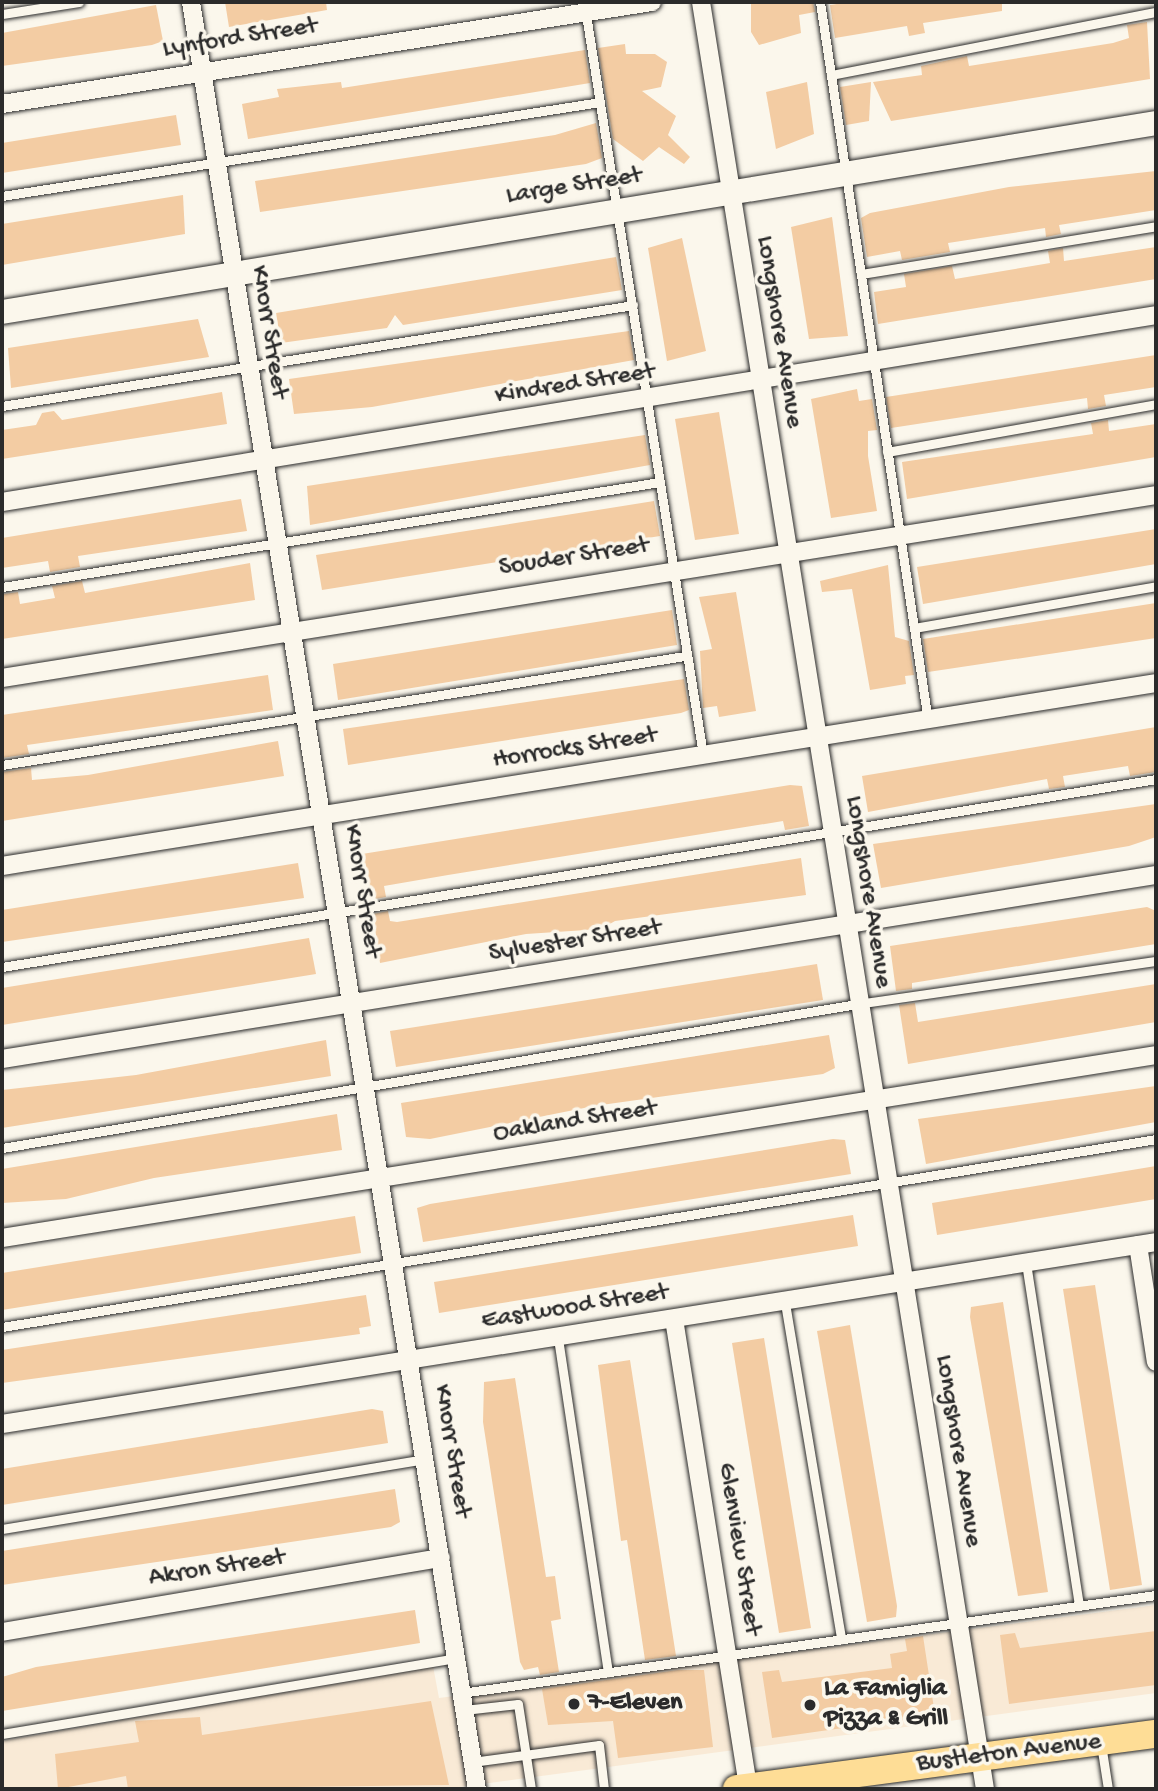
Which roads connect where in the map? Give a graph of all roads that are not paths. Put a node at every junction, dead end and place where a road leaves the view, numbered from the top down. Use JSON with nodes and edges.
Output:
{"nodes":[{"id":1,"x":79,"y":2,"type":"edge"},
{"id":2,"x":191,"y":2,"type":"edge"},
{"id":3,"x":652,"y":2,"type":"edge"},
{"id":4,"x":701,"y":2,"type":"edge"},
{"id":5,"x":820,"y":2,"type":"edge"},
{"id":6,"x":585,"y":7,"type":"edge"},
{"id":7,"x":1156,"y":12,"type":"edge"},
{"id":8,"x":2,"y":14,"type":"edge"},
{"id":9,"x":201,"y":72,"type":"junction"},
{"id":10,"x":831,"y":75,"type":"junction"},
{"id":11,"x":600,"y":102,"type":"junction"},
{"id":12,"x":2,"y":104,"type":"edge"},
{"id":13,"x":1156,"y":123,"type":"edge"},
{"id":14,"x":216,"y":164,"type":"junction"},
{"id":15,"x":846,"y":171,"type":"junction"},
{"id":16,"x":729,"y":194,"type":"junction"},
{"id":17,"x":2,"y":195,"type":"edge"},
{"id":18,"x":616,"y":209,"type":"junction"},
{"id":19,"x":1156,"y":226,"type":"edge"},
{"id":20,"x":861,"y":274,"type":"junction"},
{"id":21,"x":233,"y":276,"type":"junction"},
{"id":22,"x":633,"y":305,"type":"junction"},
{"id":23,"x":2,"y":313,"type":"edge"},
{"id":24,"x":1156,"y":315,"type":"edge"},
{"id":25,"x":874,"y":359,"type":"junction"},
{"id":26,"x":246,"y":366,"type":"junction"},
{"id":27,"x":759,"y":380,"type":"junction"},
{"id":28,"x":649,"y":399,"type":"junction"},
{"id":29,"x":1156,"y":404,"type":"edge"},
{"id":30,"x":2,"y":406,"type":"edge"},
{"id":31,"x":887,"y":452,"type":"junction"},
{"id":32,"x":262,"y":463,"type":"junction"},
{"id":33,"x":660,"y":482,"type":"junction"},
{"id":34,"x":1156,"y":495,"type":"edge"},
{"id":35,"x":2,"y":502,"type":"edge"},
{"id":36,"x":900,"y":536,"type":"junction"},
{"id":37,"x":276,"y":545,"type":"junction"},
{"id":38,"x":789,"y":553,"type":"junction"},
{"id":39,"x":672,"y":569,"type":"junction"},
{"id":40,"x":1156,"y":586,"type":"edge"},
{"id":41,"x":2,"y":587,"type":"edge"},
{"id":42,"x":914,"y":628,"type":"junction"},
{"id":43,"x":292,"y":630,"type":"junction"},
{"id":44,"x":685,"y":656,"type":"junction"},
{"id":45,"x":2,"y":678,"type":"edge"},
{"id":46,"x":1156,"y":683,"type":"edge"},
{"id":47,"x":306,"y":716,"type":"junction"},
{"id":48,"x":928,"y":723,"type":"junction"},
{"id":49,"x":816,"y":736,"type":"junction"},
{"id":50,"x":703,"y":755,"type":"junction"},
{"id":51,"x":2,"y":765,"type":"edge"},
{"id":52,"x":1156,"y":779,"type":"edge"},
{"id":53,"x":323,"y":815,"type":"junction"},
{"id":54,"x":831,"y":831,"type":"junction"},
{"id":55,"x":2,"y":866,"type":"edge"},
{"id":56,"x":1156,"y":874,"type":"edge"},
{"id":57,"x":338,"y":911,"type":"junction"},
{"id":58,"x":846,"y":925,"type":"junction"},
{"id":59,"x":1156,"y":961,"type":"edge"},
{"id":60,"x":2,"y":967,"type":"edge"},
{"id":61,"x":352,"y":1004,"type":"junction"},
{"id":62,"x":857,"y":1004,"type":"junction"},
{"id":63,"x":1156,"y":1055,"type":"edge"},
{"id":64,"x":2,"y":1059,"type":"edge"},
{"id":65,"x":363,"y":1086,"type":"junction"},
{"id":66,"x":873,"y":1100,"type":"junction"},
{"id":67,"x":1156,"y":1139,"type":"edge"},
{"id":68,"x":2,"y":1148,"type":"edge"},
{"id":69,"x":382,"y":1180,"type":"junction"},
{"id":70,"x":889,"y":1183,"type":"junction"},
{"id":71,"x":2,"y":1238,"type":"edge"},
{"id":72,"x":1147,"y":1244,"type":"edge"},
{"id":73,"x":394,"y":1263,"type":"junction"},
{"id":74,"x":1026,"y":1263,"type":"junction"},
{"id":75,"x":903,"y":1283,"type":"junction"},
{"id":76,"x":785,"y":1303,"type":"junction"},
{"id":77,"x":674,"y":1319,"type":"junction"},
{"id":78,"x":2,"y":1327,"type":"edge"},
{"id":79,"x":558,"y":1338,"type":"junction"},
{"id":80,"x":409,"y":1361,"type":"junction"},
{"id":81,"x":1156,"y":1362,"type":"edge"},
{"id":82,"x":2,"y":1424,"type":"edge"},
{"id":83,"x":426,"y":1459,"type":"junction"},
{"id":84,"x":2,"y":1529,"type":"edge"},
{"id":85,"x":441,"y":1558,"type":"junction"},
{"id":86,"x":1156,"y":1595,"type":"edge"},
{"id":87,"x":1079,"y":1606,"type":"junction"},
{"id":88,"x":958,"y":1623,"type":"junction"},
{"id":89,"x":2,"y":1632,"type":"edge"},
{"id":90,"x":841,"y":1639,"type":"junction"},
{"id":91,"x":729,"y":1655,"type":"junction"},
{"id":92,"x":456,"y":1658,"type":"junction"},
{"id":93,"x":608,"y":1672,"type":"junction"},
{"id":94,"x":463,"y":1702,"type":"junction"},
{"id":95,"x":2,"y":1734,"type":"edge"},
{"id":96,"x":1156,"y":1734,"type":"edge"},
{"id":97,"x":1101,"y":1742,"type":"junction"},
{"id":98,"x":526,"y":1755,"type":"junction"},
{"id":99,"x":980,"y":1758,"type":"junction"},
{"id":100,"x":472,"y":1762,"type":"junction"},
{"id":101,"x":855,"y":1782,"type":"edge"},
{"id":102,"x":743,"y":1788,"type":"edge"},
{"id":103,"x":477,"y":1789,"type":"edge"},
{"id":104,"x":531,"y":1789,"type":"edge"},
{"id":105,"x":604,"y":1789,"type":"edge"},
{"id":106,"x":985,"y":1789,"type":"edge"},
{"id":107,"x":1108,"y":1789,"type":"edge"}],
"edges":[{"from":1,"to":8,"type":"lane"},
{"from":2,"to":9,"type":"street","name":"Knorr Street"},
{"from":3,"to":6,"type":"street","name":"Lynford Street"},
{"from":4,"to":16,"type":"street","name":"Longshore Avenue"},
{"from":5,"to":10,"type":"lane"},
{"from":6,"to":9,"type":"street","name":"Lynford Street"},
{"from":6,"to":11,"type":"lane"},
{"from":7,"to":10,"type":"lane"},
{"from":9,"to":12,"type":"street","name":"Lynford Street"},
{"from":9,"to":14,"type":"street","name":"Knorr Street"},
{"from":10,"to":15,"type":"lane"},
{"from":11,"to":14,"type":"lane"},
{"from":11,"to":18,"type":"lane"},
{"from":13,"to":15,"type":"street","name":"Large Street"},
{"from":14,"to":17,"type":"lane"},
{"from":14,"to":21,"type":"street","name":"Knorr Street"},
{"from":15,"to":16,"type":"street","name":"Large Street"},
{"from":15,"to":20,"type":"lane"},
{"from":16,"to":18,"type":"street","name":"Large Street"},
{"from":16,"to":27,"type":"street","name":"Longshore Avenue"},
{"from":18,"to":21,"type":"street","name":"Large Street"},
{"from":18,"to":22,"type":"lane"},
{"from":19,"to":20,"type":"lane"},
{"from":20,"to":25,"type":"lane"},
{"from":21,"to":23,"type":"street","name":"Large Street"},
{"from":21,"to":26,"type":"street","name":"Knorr Street"},
{"from":22,"to":26,"type":"lane"},
{"from":22,"to":28,"type":"lane"},
{"from":24,"to":25,"type":"street","name":"Kindred Street"},
{"from":25,"to":27,"type":"street","name":"Kindred Street"},
{"from":25,"to":31,"type":"lane"},
{"from":26,"to":30,"type":"lane"},
{"from":26,"to":32,"type":"street","name":"Knorr Street"},
{"from":27,"to":28,"type":"street","name":"Kindred Street"},
{"from":27,"to":38,"type":"street","name":"Longshore Avenue"},
{"from":28,"to":32,"type":"street","name":"Kindred Street"},
{"from":28,"to":33,"type":"lane"},
{"from":29,"to":31,"type":"lane"},
{"from":31,"to":36,"type":"lane"},
{"from":32,"to":35,"type":"street","name":"Kindred Street"},
{"from":32,"to":37,"type":"street","name":"Knorr Street"},
{"from":33,"to":37,"type":"lane"},
{"from":33,"to":39,"type":"lane"},
{"from":34,"to":36,"type":"street","name":"Souder Street"},
{"from":36,"to":38,"type":"street","name":"Souder Street"},
{"from":36,"to":42,"type":"lane"},
{"from":37,"to":41,"type":"lane"},
{"from":37,"to":43,"type":"street","name":"Knorr Street"},
{"from":38,"to":39,"type":"street","name":"Souder Street"},
{"from":38,"to":49,"type":"street","name":"Longshore Avenue"},
{"from":39,"to":43,"type":"street","name":"Souder Street"},
{"from":39,"to":44,"type":"lane"},
{"from":40,"to":42,"type":"lane"},
{"from":42,"to":48,"type":"lane"},
{"from":43,"to":45,"type":"street","name":"Souder Street"},
{"from":43,"to":47,"type":"street","name":"Knorr Street"},
{"from":44,"to":47,"type":"lane"},
{"from":44,"to":50,"type":"lane"},
{"from":46,"to":48,"type":"street","name":"Horrocks Street"},
{"from":47,"to":51,"type":"lane"},
{"from":47,"to":53,"type":"street","name":"Knorr Street"},
{"from":48,"to":49,"type":"street","name":"Horrocks Street"},
{"from":49,"to":50,"type":"street","name":"Horrocks Street"},
{"from":49,"to":54,"type":"street","name":"Longshore Avenue"},
{"from":50,"to":53,"type":"street","name":"Horrocks Street"},
{"from":52,"to":54,"type":"lane"},
{"from":53,"to":55,"type":"street","name":"Horrocks Street"},
{"from":53,"to":57,"type":"street","name":"Knorr Street"},
{"from":54,"to":57,"type":"lane"},
{"from":54,"to":58,"type":"street","name":"Longshore Avenue"},
{"from":56,"to":58,"type":"street","name":"Sylvester Street"},
{"from":57,"to":60,"type":"lane"},
{"from":57,"to":61,"type":"street","name":"Knorr Street"},
{"from":58,"to":61,"type":"street","name":"Sylvester Street"},
{"from":58,"to":62,"type":"street","name":"Longshore Avenue"},
{"from":59,"to":62,"type":"lane"},
{"from":61,"to":64,"type":"street","name":"Sylvester Street"},
{"from":61,"to":65,"type":"street","name":"Knorr Street"},
{"from":62,"to":65,"type":"lane"},
{"from":62,"to":66,"type":"street","name":"Longshore Avenue"},
{"from":63,"to":66,"type":"street","name":"Oakland Street"},
{"from":65,"to":68,"type":"lane"},
{"from":65,"to":69,"type":"street","name":"Knorr Street"},
{"from":66,"to":69,"type":"street","name":"Oakland Street"},
{"from":66,"to":70,"type":"street","name":"Longshore Avenue"},
{"from":67,"to":70,"type":"lane"},
{"from":69,"to":71,"type":"street","name":"Oakland Street"},
{"from":69,"to":73,"type":"street","name":"Knorr Street"},
{"from":70,"to":73,"type":"lane"},
{"from":70,"to":75,"type":"street","name":"Longshore Avenue"},
{"from":72,"to":74,"type":"street","name":"Eastwood Street"},
{"from":72,"to":81,"type":"street"},
{"from":73,"to":78,"type":"lane"},
{"from":73,"to":80,"type":"street","name":"Knorr Street"},
{"from":74,"to":75,"type":"street","name":"Eastwood Street"},
{"from":74,"to":87,"type":"lane"},
{"from":75,"to":76,"type":"street","name":"Eastwood Street"},
{"from":75,"to":88,"type":"street","name":"Longshore Avenue"},
{"from":76,"to":77,"type":"street","name":"Eastwood Street"},
{"from":76,"to":90,"type":"lane"},
{"from":77,"to":79,"type":"street","name":"Eastwood Street"},
{"from":77,"to":91,"type":"street","name":"Glenview Street"},
{"from":79,"to":80,"type":"street","name":"Eastwood Street"},
{"from":79,"to":93,"type":"lane"},
{"from":80,"to":82,"type":"street","name":"Eastwood Street"},
{"from":80,"to":83,"type":"street","name":"Knorr Street"},
{"from":83,"to":84,"type":"lane"},
{"from":83,"to":85,"type":"street","name":"Knorr Street"},
{"from":85,"to":89,"type":"street","name":"Akron Street"},
{"from":85,"to":92,"type":"street","name":"Knorr Street"},
{"from":86,"to":87,"type":"lane"},
{"from":87,"to":88,"type":"lane"},
{"from":88,"to":90,"type":"lane"},
{"from":88,"to":99,"type":"street","name":"Longshore Avenue"},
{"from":90,"to":91,"type":"lane"},
{"from":91,"to":93,"type":"lane"},
{"from":91,"to":102,"type":"street","name":"Glenview Street"},
{"from":92,"to":94,"type":"street","name":"Knorr Street"},
{"from":92,"to":95,"type":"lane"},
{"from":93,"to":94,"type":"lane"},
{"from":94,"to":98,"type":"lane"},
{"from":94,"to":100,"type":"street","name":"Knorr Street"},
{"from":96,"to":97,"type":"main road","name":"Bustleton Avenue"},
{"from":97,"to":99,"type":"main road","name":"Bustleton Avenue"},
{"from":97,"to":107,"type":"lane"},
{"from":98,"to":100,"type":"lane"},
{"from":98,"to":104,"type":"lane"},
{"from":98,"to":105,"type":"lane"},
{"from":99,"to":101,"type":"main road","name":"Bustleton Avenue"},
{"from":99,"to":106,"type":"street","name":"Longshore Avenue"},
{"from":100,"to":103,"type":"street","name":"Knorr Street"},
{"from":101,"to":102,"type":"main road","name":"Bustleton Avenue"}]}
